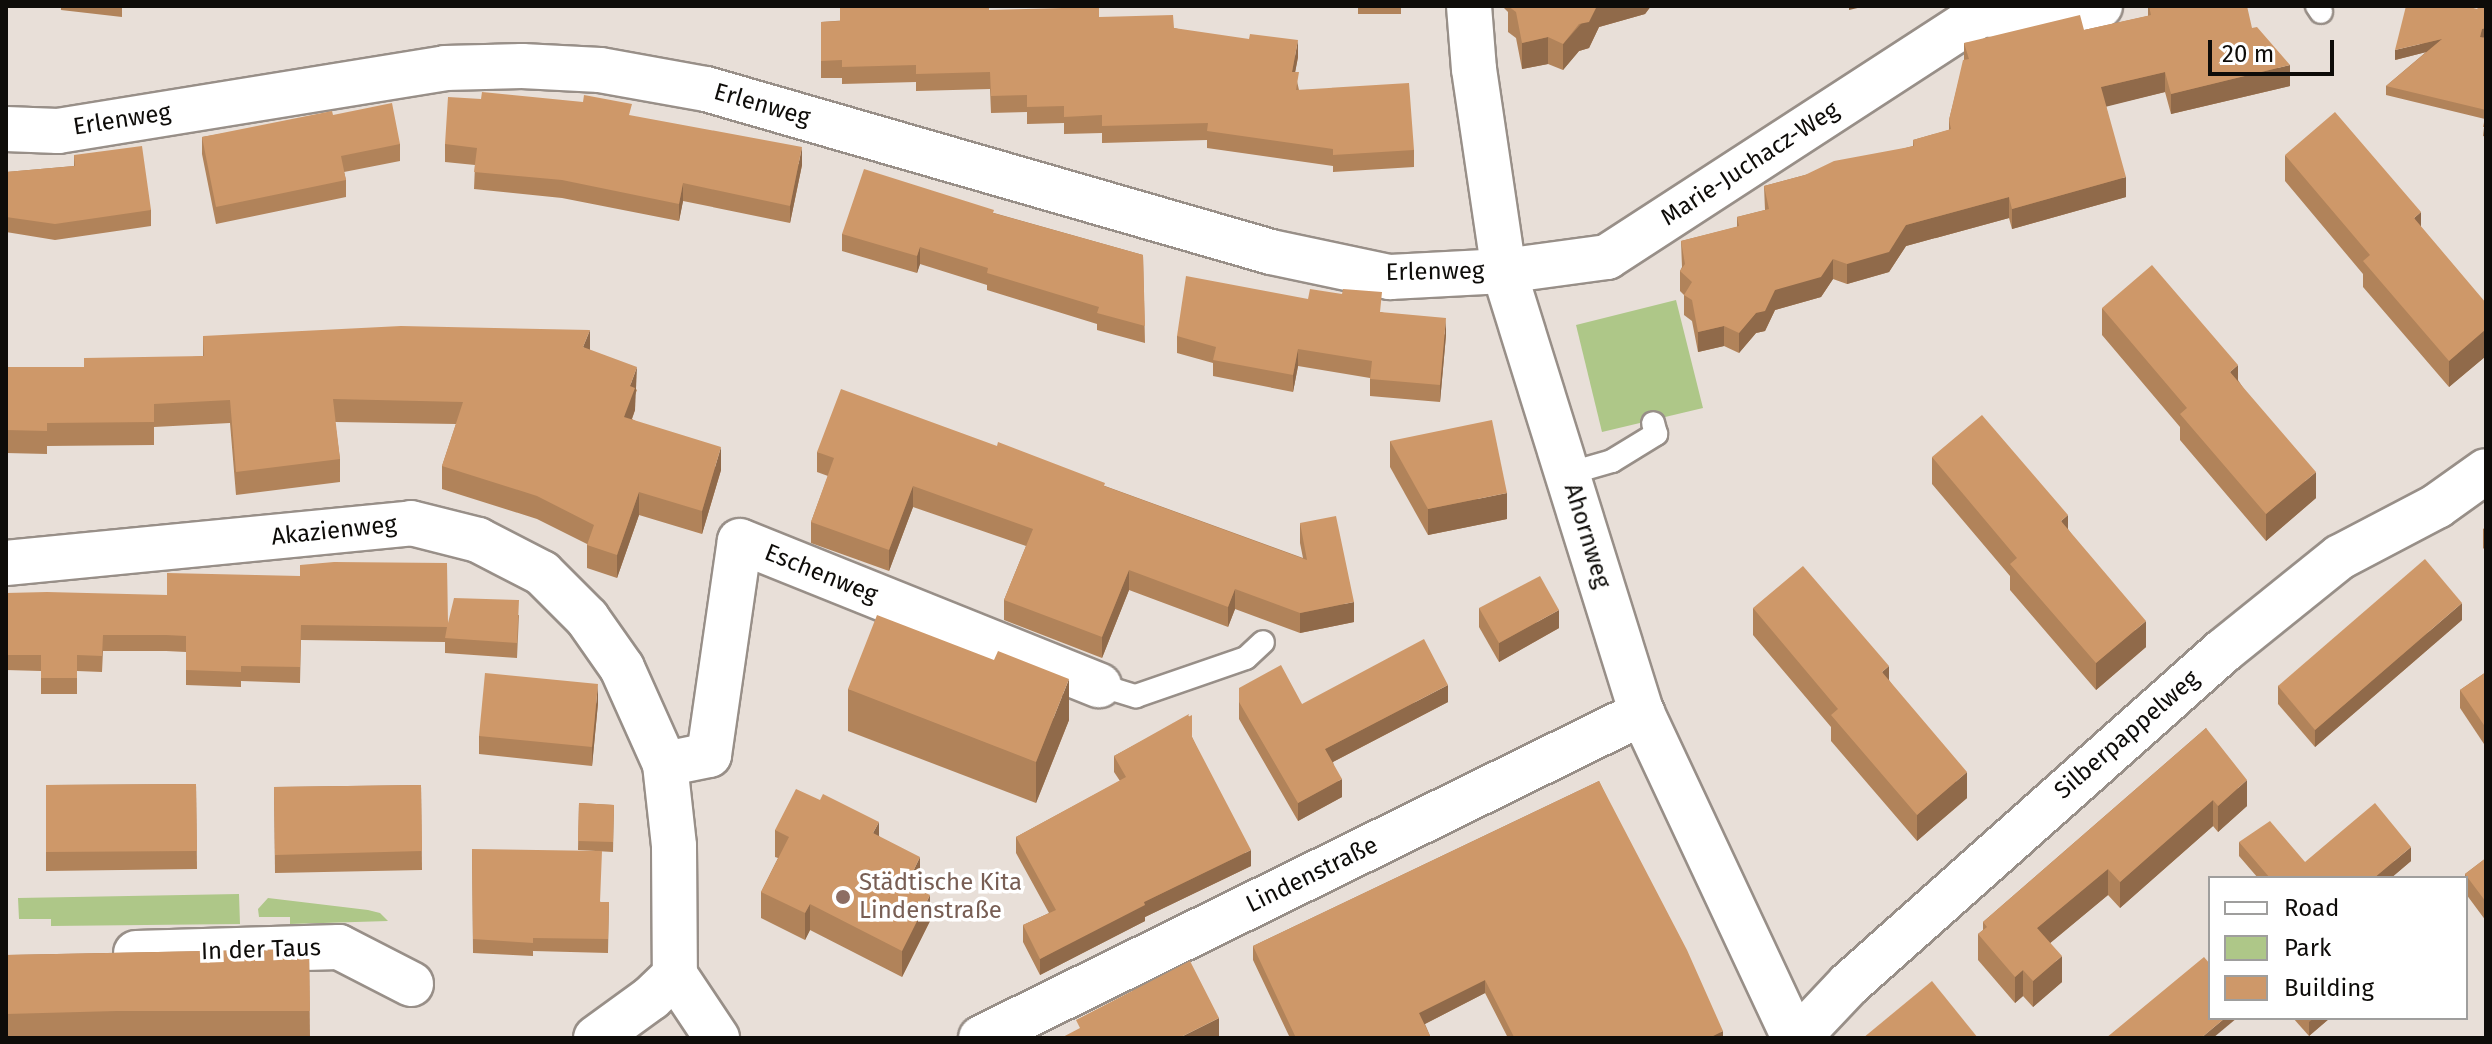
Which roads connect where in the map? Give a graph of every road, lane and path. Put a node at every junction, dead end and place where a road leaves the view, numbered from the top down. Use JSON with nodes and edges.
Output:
{"nodes":[{"id":1,"x":1469,"y":6,"type":"edge"},
{"id":2,"x":2100,"y":6,"type":"edge"},
{"id":3,"x":1980,"y":10,"type":"edge"},
{"id":4,"x":6,"y":129,"type":"edge"},
{"id":5,"x":1504,"y":271,"type":"junction"},
{"id":6,"x":1653,"y":423,"type":"dead end"},
{"id":7,"x":2486,"y":471,"type":"edge"},
{"id":8,"x":1567,"y":474,"type":"junction"},
{"id":9,"x":6,"y":563,"type":"edge"},
{"id":10,"x":1263,"y":642,"type":"dead end"},
{"id":11,"x":1099,"y":685,"type":"joint"},
{"id":12,"x":1642,"y":713,"type":"junction"},
{"id":13,"x":665,"y":764,"type":"junction"},
{"id":14,"x":92,"y":955,"type":"edge"},
{"id":15,"x":675,"y":975,"type":"junction"},
{"id":16,"x":411,"y":984,"type":"dead end"},
{"id":17,"x":596,"y":1038,"type":"edge"},
{"id":18,"x":717,"y":1038,"type":"edge"},
{"id":19,"x":981,"y":1038,"type":"edge"},
{"id":20,"x":1796,"y":1038,"type":"edge"}],
"edges":[{"from":1,"to":5,"type":"street","name":"Ahornweg"},
{"from":2,"to":3,"type":"street","name":"Marie-Juchacz-Weg"},
{"from":3,"to":5,"type":"street","name":"Marie-Juchacz-Weg"},
{"from":4,"to":5,"type":"street","name":"Erlenweg"},
{"from":5,"to":8,"type":"street","name":"Ahornweg"},
{"from":6,"to":8,"type":"lane"},
{"from":7,"to":20,"type":"street","name":"Silberpappelweg"},
{"from":8,"to":12,"type":"street","name":"Ahornweg"},
{"from":9,"to":13,"type":"street","name":"Akazienweg"},
{"from":10,"to":11,"type":"lane"},
{"from":11,"to":13,"type":"street","name":"Eschenweg"},
{"from":12,"to":19,"type":"street","name":"Lindenstraße"},
{"from":12,"to":20,"type":"street","name":"Ahornweg"},
{"from":13,"to":15,"type":"street","name":"Akazienweg"},
{"from":14,"to":16,"type":"street","name":"In der Taus"},
{"from":15,"to":17,"type":"street"},
{"from":15,"to":18,"type":"street"}]}
